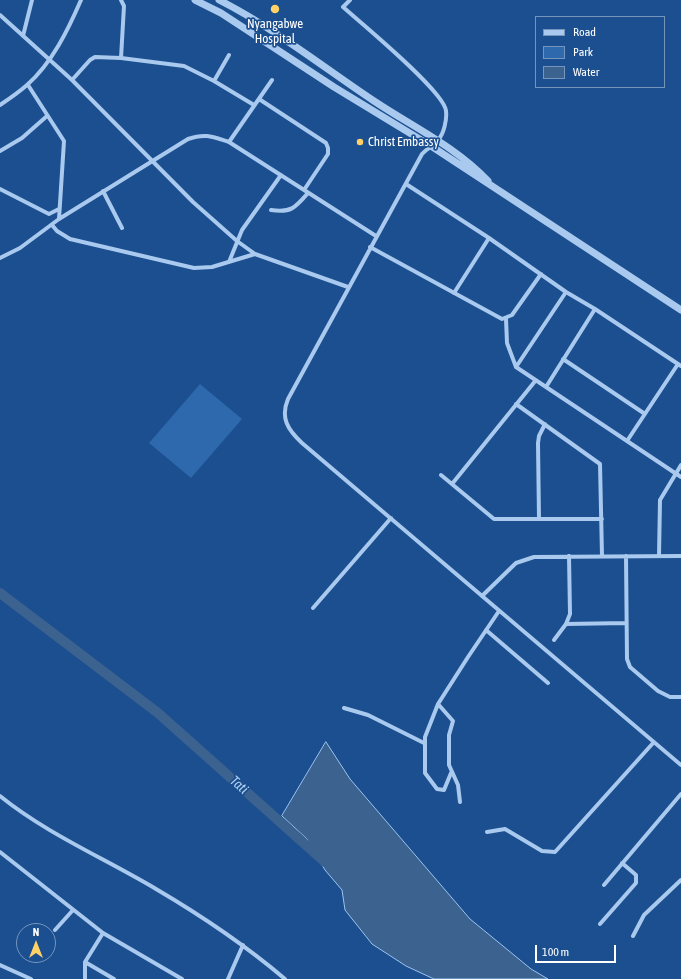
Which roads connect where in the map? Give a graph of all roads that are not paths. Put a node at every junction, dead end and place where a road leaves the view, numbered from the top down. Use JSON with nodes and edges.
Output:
{"nodes":[{"id":1,"x":32,"y":0,"type":"edge"},
{"id":2,"x":81,"y":0,"type":"edge"},
{"id":3,"x":121,"y":0,"type":"edge"},
{"id":4,"x":195,"y":0,"type":"edge"},
{"id":5,"x":219,"y":0,"type":"edge"},
{"id":6,"x":350,"y":0,"type":"edge"},
{"id":7,"x":0,"y":15,"type":"edge"},
{"id":8,"x":23,"y":36,"type":"junction"},
{"id":9,"x":229,"y":55,"type":"dead end"},
{"id":10,"x":121,"y":58,"type":"junction"},
{"id":11,"x":48,"y":59,"type":"junction"},
{"id":12,"x":72,"y":80,"type":"junction"},
{"id":13,"x":272,"y":80,"type":"dead end"},
{"id":14,"x":214,"y":81,"type":"junction"},
{"id":15,"x":28,"y":84,"type":"junction"},
{"id":16,"x":259,"y":99,"type":"junction"},
{"id":17,"x":254,"y":105,"type":"junction"},
{"id":18,"x":0,"y":106,"type":"edge"},
{"id":19,"x":47,"y":116,"type":"junction"},
{"id":20,"x":438,"y":141,"type":"junction"},
{"id":21,"x":229,"y":142,"type":"junction"},
{"id":22,"x":431,"y":146,"type":"junction"},
{"id":23,"x":0,"y":151,"type":"edge"},
{"id":24,"x":154,"y":161,"type":"junction"},
{"id":25,"x":281,"y":175,"type":"junction"},
{"id":26,"x":406,"y":184,"type":"junction"},
{"id":27,"x":492,"y":186,"type":"junction"},
{"id":28,"x":0,"y":189,"type":"edge"},
{"id":29,"x":304,"y":190,"type":"junction"},
{"id":30,"x":104,"y":191,"type":"junction"},
{"id":31,"x":308,"y":193,"type":"junction"},
{"id":32,"x":59,"y":209,"type":"junction"},
{"id":33,"x":271,"y":210,"type":"dead end"},
{"id":34,"x":59,"y":219,"type":"junction"},
{"id":35,"x":52,"y":225,"type":"junction"},
{"id":36,"x":122,"y":228,"type":"dead end"},
{"id":37,"x":376,"y":236,"type":"junction"},
{"id":38,"x":489,"y":238,"type":"junction"},
{"id":39,"x":237,"y":242,"type":"junction"},
{"id":40,"x":370,"y":247,"type":"junction"},
{"id":41,"x":255,"y":254,"type":"junction"},
{"id":42,"x":0,"y":258,"type":"edge"},
{"id":43,"x":229,"y":262,"type":"junction"},
{"id":44,"x":540,"y":274,"type":"junction"},
{"id":45,"x":348,"y":287,"type":"junction"},
{"id":46,"x":566,"y":292,"type":"junction"},
{"id":47,"x":454,"y":293,"type":"junction"},
{"id":48,"x":595,"y":309,"type":"junction"},
{"id":49,"x":681,"y":310,"type":"edge"},
{"id":50,"x":506,"y":319,"type":"junction"},
{"id":51,"x":563,"y":359,"type":"junction"},
{"id":52,"x":680,"y":365,"type":"edge"},
{"id":53,"x":516,"y":367,"type":"junction"},
{"id":54,"x":536,"y":380,"type":"junction"},
{"id":55,"x":546,"y":387,"type":"junction"},
{"id":56,"x":516,"y":404,"type":"junction"},
{"id":57,"x":645,"y":414,"type":"junction"},
{"id":58,"x":545,"y":424,"type":"junction"},
{"id":59,"x":627,"y":441,"type":"junction"},
{"id":60,"x":681,"y":465,"type":"edge"},
{"id":61,"x":675,"y":473,"type":"junction"},
{"id":62,"x":441,"y":475,"type":"dead end"},
{"id":63,"x":681,"y":477,"type":"edge"},
{"id":64,"x":452,"y":484,"type":"junction"},
{"id":65,"x":391,"y":518,"type":"junction"},
{"id":66,"x":539,"y":519,"type":"junction"},
{"id":67,"x":602,"y":519,"type":"junction"},
{"id":68,"x":569,"y":556,"type":"junction"},
{"id":69,"x":602,"y":556,"type":"junction"},
{"id":70,"x":626,"y":556,"type":"junction"},
{"id":71,"x":659,"y":556,"type":"junction"},
{"id":72,"x":681,"y":556,"type":"edge"},
{"id":73,"x":482,"y":596,"type":"junction"},
{"id":74,"x":313,"y":608,"type":"dead end"},
{"id":75,"x":499,"y":611,"type":"junction"},
{"id":76,"x":626,"y":623,"type":"junction"},
{"id":77,"x":566,"y":624,"type":"junction"},
{"id":78,"x":486,"y":630,"type":"junction"},
{"id":79,"x":554,"y":640,"type":"dead end"},
{"id":80,"x":548,"y":683,"type":"dead end"},
{"id":81,"x":681,"y":697,"type":"edge"},
{"id":82,"x":438,"y":704,"type":"junction"},
{"id":83,"x":344,"y":708,"type":"dead end"},
{"id":84,"x":654,"y":742,"type":"junction"},
{"id":85,"x":424,"y":743,"type":"junction"},
{"id":86,"x":681,"y":765,"type":"edge"},
{"id":87,"x":451,"y":773,"type":"junction"},
{"id":88,"x":681,"y":794,"type":"edge"},
{"id":89,"x":0,"y":796,"type":"edge"},
{"id":90,"x":460,"y":802,"type":"dead end"},
{"id":91,"x":487,"y":832,"type":"dead end"},
{"id":92,"x":0,"y":853,"type":"edge"},
{"id":93,"x":0,"y":858,"type":"edge"},
{"id":94,"x":622,"y":863,"type":"junction"},
{"id":95,"x":681,"y":880,"type":"edge"},
{"id":96,"x":604,"y":885,"type":"dead end"},
{"id":97,"x":73,"y":910,"type":"junction"},
{"id":98,"x":600,"y":924,"type":"dead end"},
{"id":99,"x":56,"y":929,"type":"edge"},
{"id":100,"x":103,"y":932,"type":"junction"},
{"id":101,"x":633,"y":936,"type":"dead end"},
{"id":102,"x":243,"y":945,"type":"junction"},
{"id":103,"x":85,"y":962,"type":"junction"},
{"id":104,"x":0,"y":965,"type":"edge"},
{"id":105,"x":31,"y":979,"type":"edge"},
{"id":106,"x":85,"y":979,"type":"edge"},
{"id":107,"x":114,"y":979,"type":"edge"},
{"id":108,"x":182,"y":979,"type":"edge"},
{"id":109,"x":228,"y":979,"type":"edge"},
{"id":110,"x":285,"y":979,"type":"edge"}],
"edges":[{"from":1,"to":8,"type":"street"},
{"from":2,"to":11,"type":"street"},
{"from":3,"to":10,"type":"street"},
{"from":4,"to":22,"type":"street"},
{"from":5,"to":20,"type":"street"},
{"from":6,"to":20,"type":"street"},
{"from":7,"to":8,"type":"street"},
{"from":8,"to":11,"type":"street"},
{"from":9,"to":14,"type":"street"},
{"from":10,"to":12,"type":"street"},
{"from":10,"to":14,"type":"street"},
{"from":11,"to":12,"type":"street"},
{"from":11,"to":15,"type":"street"},
{"from":12,"to":24,"type":"street"},
{"from":13,"to":16,"type":"street"},
{"from":14,"to":17,"type":"street"},
{"from":15,"to":18,"type":"street"},
{"from":15,"to":19,"type":"street"},
{"from":16,"to":17,"type":"street"},
{"from":16,"to":29,"type":"street"},
{"from":17,"to":21,"type":"street"},
{"from":19,"to":23,"type":"street"},
{"from":19,"to":32,"type":"street"},
{"from":20,"to":22,"type":"street"},
{"from":20,"to":27,"type":"street"},
{"from":21,"to":24,"type":"street"},
{"from":21,"to":25,"type":"street"},
{"from":22,"to":26,"type":"street"},
{"from":22,"to":27,"type":"street"},
{"from":24,"to":30,"type":"street"},
{"from":24,"to":39,"type":"street"},
{"from":25,"to":29,"type":"street"},
{"from":25,"to":39,"type":"street"},
{"from":26,"to":37,"type":"street"},
{"from":26,"to":38,"type":"street"},
{"from":27,"to":49,"type":"street"},
{"from":28,"to":32,"type":"street"},
{"from":29,"to":31,"type":"street"},
{"from":30,"to":34,"type":"street"},
{"from":30,"to":36,"type":"street"},
{"from":31,"to":33,"type":"street"},
{"from":31,"to":37,"type":"street"},
{"from":32,"to":34,"type":"street"},
{"from":34,"to":35,"type":"street"},
{"from":35,"to":42,"type":"street"},
{"from":35,"to":43,"type":"street"},
{"from":37,"to":40,"type":"street"},
{"from":38,"to":44,"type":"street"},
{"from":38,"to":47,"type":"street"},
{"from":39,"to":41,"type":"street"},
{"from":39,"to":43,"type":"street"},
{"from":40,"to":45,"type":"street"},
{"from":40,"to":47,"type":"street"},
{"from":41,"to":43,"type":"street"},
{"from":41,"to":45,"type":"street"},
{"from":44,"to":46,"type":"street"},
{"from":44,"to":50,"type":"street"},
{"from":45,"to":65,"type":"street"},
{"from":46,"to":48,"type":"street"},
{"from":46,"to":53,"type":"street"},
{"from":47,"to":50,"type":"street"},
{"from":48,"to":51,"type":"street"},
{"from":48,"to":52,"type":"street"},
{"from":50,"to":53,"type":"street"},
{"from":51,"to":55,"type":"street"},
{"from":51,"to":57,"type":"street"},
{"from":52,"to":57,"type":"street"},
{"from":53,"to":54,"type":"street"},
{"from":54,"to":55,"type":"street"},
{"from":54,"to":56,"type":"street"},
{"from":55,"to":59,"type":"street"},
{"from":56,"to":58,"type":"street"},
{"from":56,"to":64,"type":"street"},
{"from":57,"to":59,"type":"street"},
{"from":58,"to":66,"type":"street"},
{"from":58,"to":67,"type":"street"},
{"from":59,"to":61,"type":"street"},
{"from":60,"to":61,"type":"street"},
{"from":61,"to":63,"type":"street"},
{"from":61,"to":71,"type":"street"},
{"from":62,"to":64,"type":"street"},
{"from":64,"to":66,"type":"street"},
{"from":65,"to":73,"type":"street"},
{"from":65,"to":74,"type":"street"},
{"from":66,"to":67,"type":"street"},
{"from":67,"to":69,"type":"street"},
{"from":68,"to":69,"type":"street"},
{"from":68,"to":73,"type":"street"},
{"from":68,"to":77,"type":"street"},
{"from":69,"to":70,"type":"street"},
{"from":70,"to":71,"type":"street"},
{"from":70,"to":76,"type":"street"},
{"from":71,"to":72,"type":"street"},
{"from":73,"to":75,"type":"street"},
{"from":75,"to":78,"type":"street"},
{"from":75,"to":84,"type":"street"},
{"from":76,"to":77,"type":"street"},
{"from":76,"to":81,"type":"street"},
{"from":77,"to":79,"type":"street"},
{"from":78,"to":80,"type":"street"},
{"from":78,"to":82,"type":"street"},
{"from":82,"to":85,"type":"street"},
{"from":82,"to":87,"type":"street"},
{"from":83,"to":85,"type":"street"},
{"from":84,"to":86,"type":"street"},
{"from":84,"to":91,"type":"street"},
{"from":85,"to":87,"type":"street"},
{"from":87,"to":90,"type":"street"},
{"from":88,"to":94,"type":"street"},
{"from":89,"to":102,"type":"street"},
{"from":92,"to":93,"type":"street"},
{"from":92,"to":97,"type":"street"},
{"from":94,"to":96,"type":"street"},
{"from":94,"to":98,"type":"street"},
{"from":95,"to":101,"type":"street"},
{"from":97,"to":99,"type":"street"},
{"from":97,"to":100,"type":"street"},
{"from":100,"to":103,"type":"street"},
{"from":100,"to":108,"type":"street"},
{"from":102,"to":109,"type":"street"},
{"from":102,"to":110,"type":"street"},
{"from":103,"to":106,"type":"street"},
{"from":103,"to":107,"type":"street"},
{"from":104,"to":105,"type":"street"}]}
